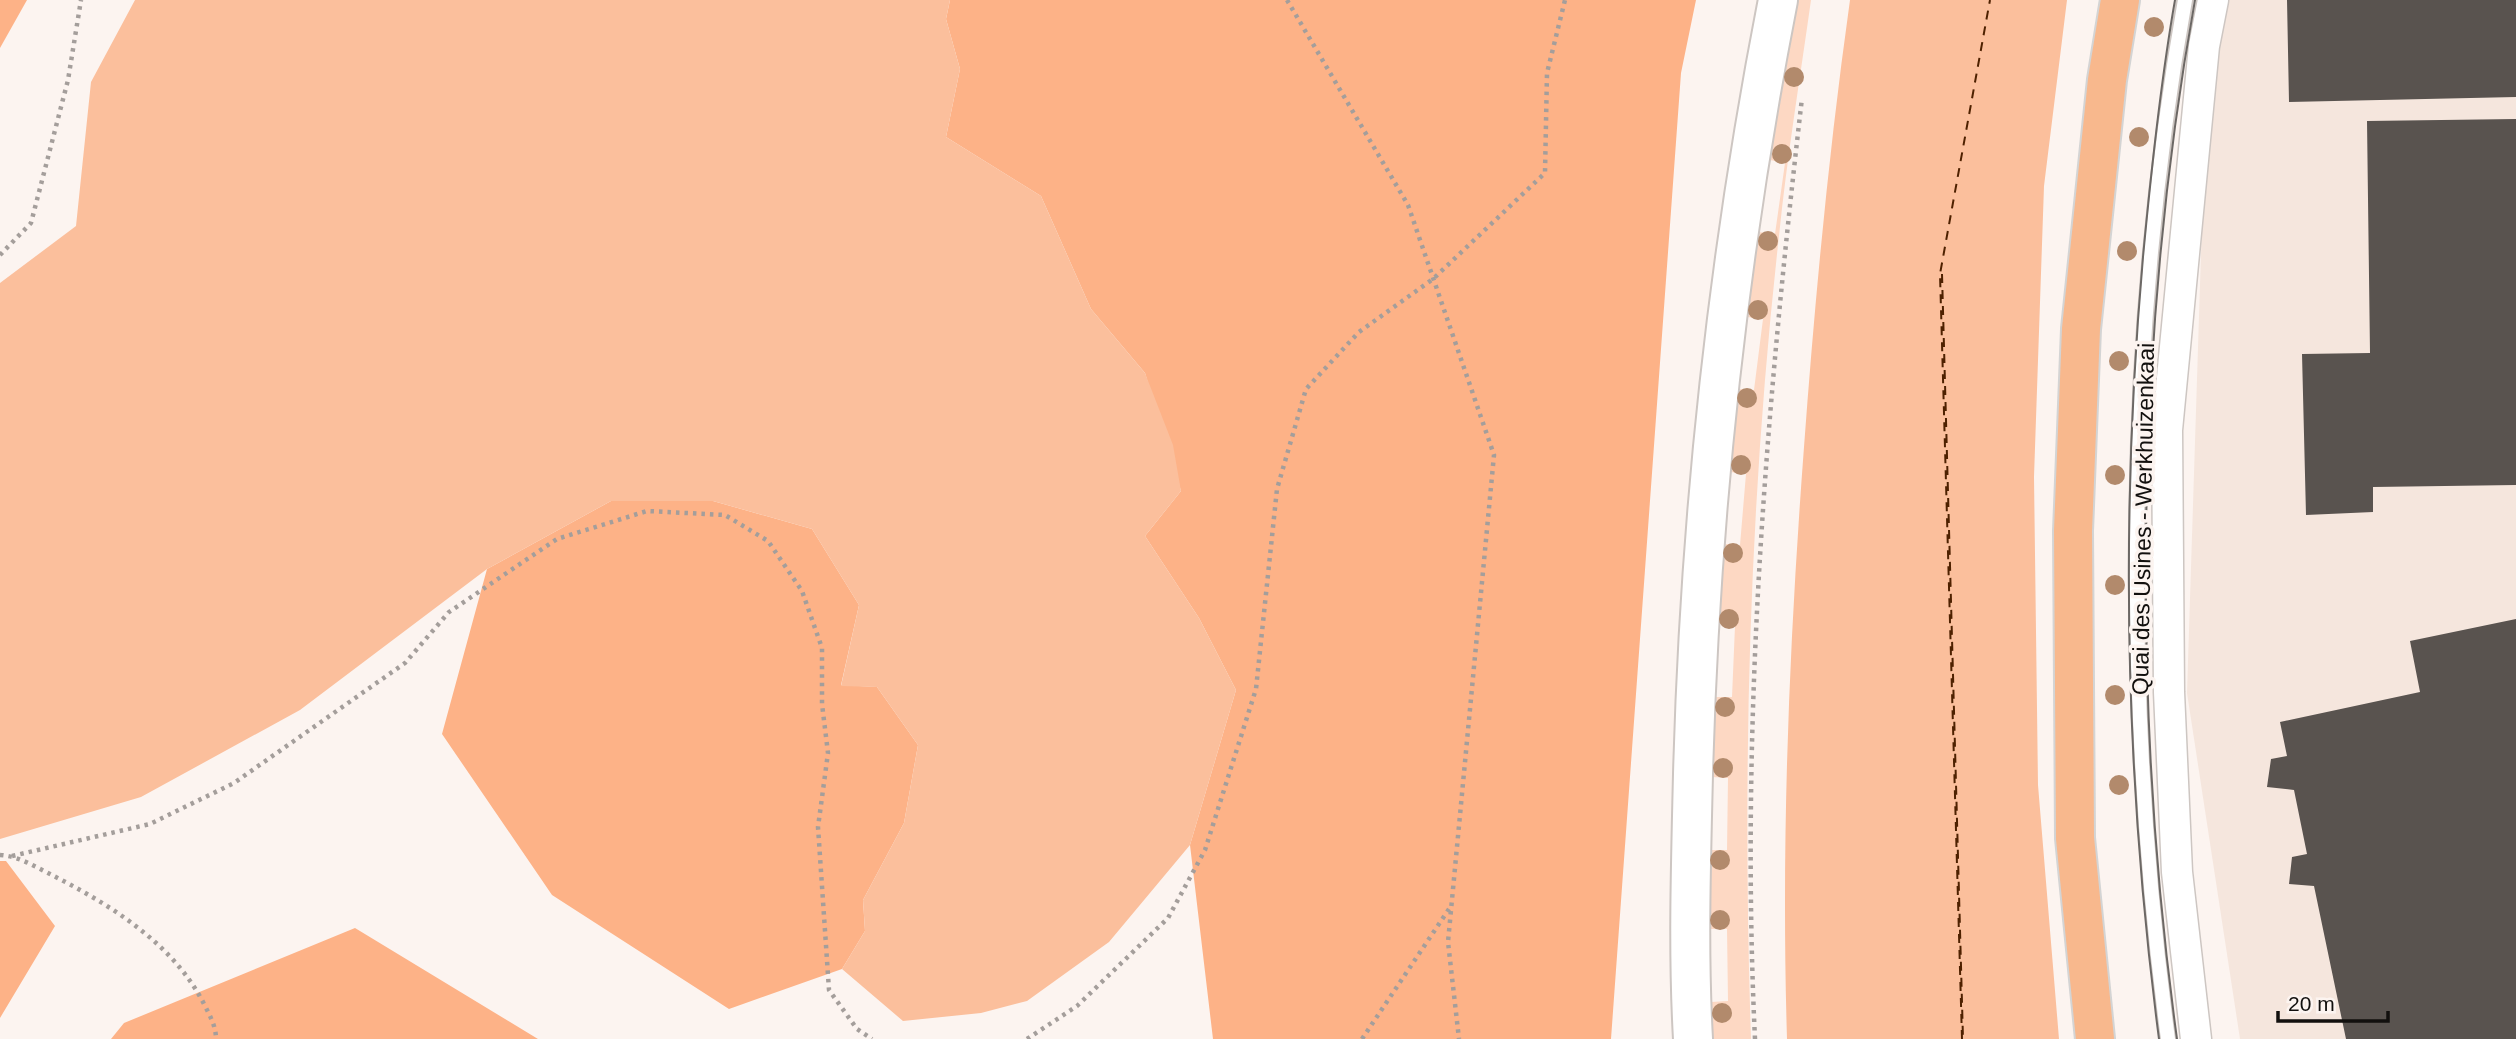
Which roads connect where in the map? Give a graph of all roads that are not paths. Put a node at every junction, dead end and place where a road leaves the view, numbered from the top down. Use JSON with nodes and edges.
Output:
{"nodes":[{"id":1,"x":1778,"y":0,"type":"edge"},
{"id":2,"x":2120,"y":0,"type":"edge"},
{"id":3,"x":2185,"y":0,"type":"edge"},
{"id":4,"x":2213,"y":0,"type":"edge"},
{"id":5,"x":1693,"y":1039,"type":"edge"},
{"id":6,"x":2095,"y":1039,"type":"edge"},
{"id":7,"x":2168,"y":1039,"type":"edge"},
{"id":8,"x":2196,"y":1039,"type":"edge"}],
"edges":[{"from":1,"to":5,"type":"main road"},
{"from":2,"to":6,"type":"main road"},
{"from":3,"to":7,"type":"lane","name":"Quai des Usines - Werkhuizenkaai"},
{"from":4,"to":8,"type":"street","name":"Quai des Usines - Werkhuizenkaai"}]}
